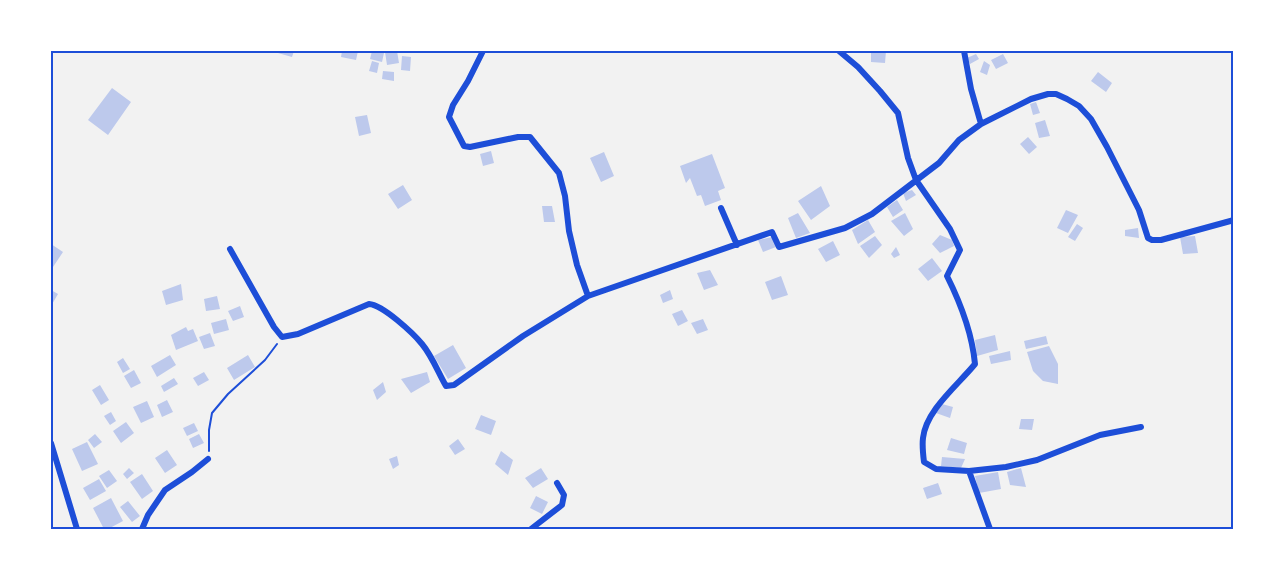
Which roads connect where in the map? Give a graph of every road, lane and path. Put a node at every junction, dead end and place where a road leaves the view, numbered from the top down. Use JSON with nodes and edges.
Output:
{"nodes":[{"id":1,"x":483,"y":51,"type":"edge"},
{"id":2,"x":839,"y":51,"type":"edge"},
{"id":3,"x":964,"y":51,"type":"edge"},
{"id":4,"x":981,"y":124,"type":"junction"},
{"id":5,"x":916,"y":180,"type":"junction"},
{"id":6,"x":721,"y":208,"type":"dead end"},
{"id":7,"x":1234,"y":220,"type":"edge"},
{"id":8,"x":737,"y":245,"type":"junction"},
{"id":9,"x":230,"y":249,"type":"dead end"},
{"id":10,"x":588,"y":296,"type":"junction"},
{"id":11,"x":282,"y":337,"type":"junction"},
{"id":12,"x":1141,"y":427,"type":"dead end"},
{"id":13,"x":51,"y":443,"type":"edge"},
{"id":14,"x":208,"y":459,"type":"joint"},
{"id":15,"x":969,"y":471,"type":"junction"},
{"id":16,"x":557,"y":483,"type":"dead end"},
{"id":17,"x":77,"y":529,"type":"edge"},
{"id":18,"x":142,"y":529,"type":"edge"},
{"id":19,"x":531,"y":529,"type":"edge"},
{"id":20,"x":990,"y":529,"type":"edge"}],
"edges":[{"from":1,"to":10,"type":"street"},
{"from":2,"to":5,"type":"street"},
{"from":3,"to":4,"type":"street"},
{"from":4,"to":5,"type":"street"},
{"from":4,"to":7,"type":"street"},
{"from":5,"to":8,"type":"street"},
{"from":5,"to":15,"type":"street"},
{"from":6,"to":8,"type":"street"},
{"from":8,"to":10,"type":"street"},
{"from":9,"to":11,"type":"street"},
{"from":10,"to":11,"type":"street"},
{"from":11,"to":14,"type":"path"},
{"from":12,"to":15,"type":"street"},
{"from":13,"to":17,"type":"street"},
{"from":14,"to":18,"type":"street"},
{"from":15,"to":20,"type":"street"},
{"from":16,"to":19,"type":"street"}]}
